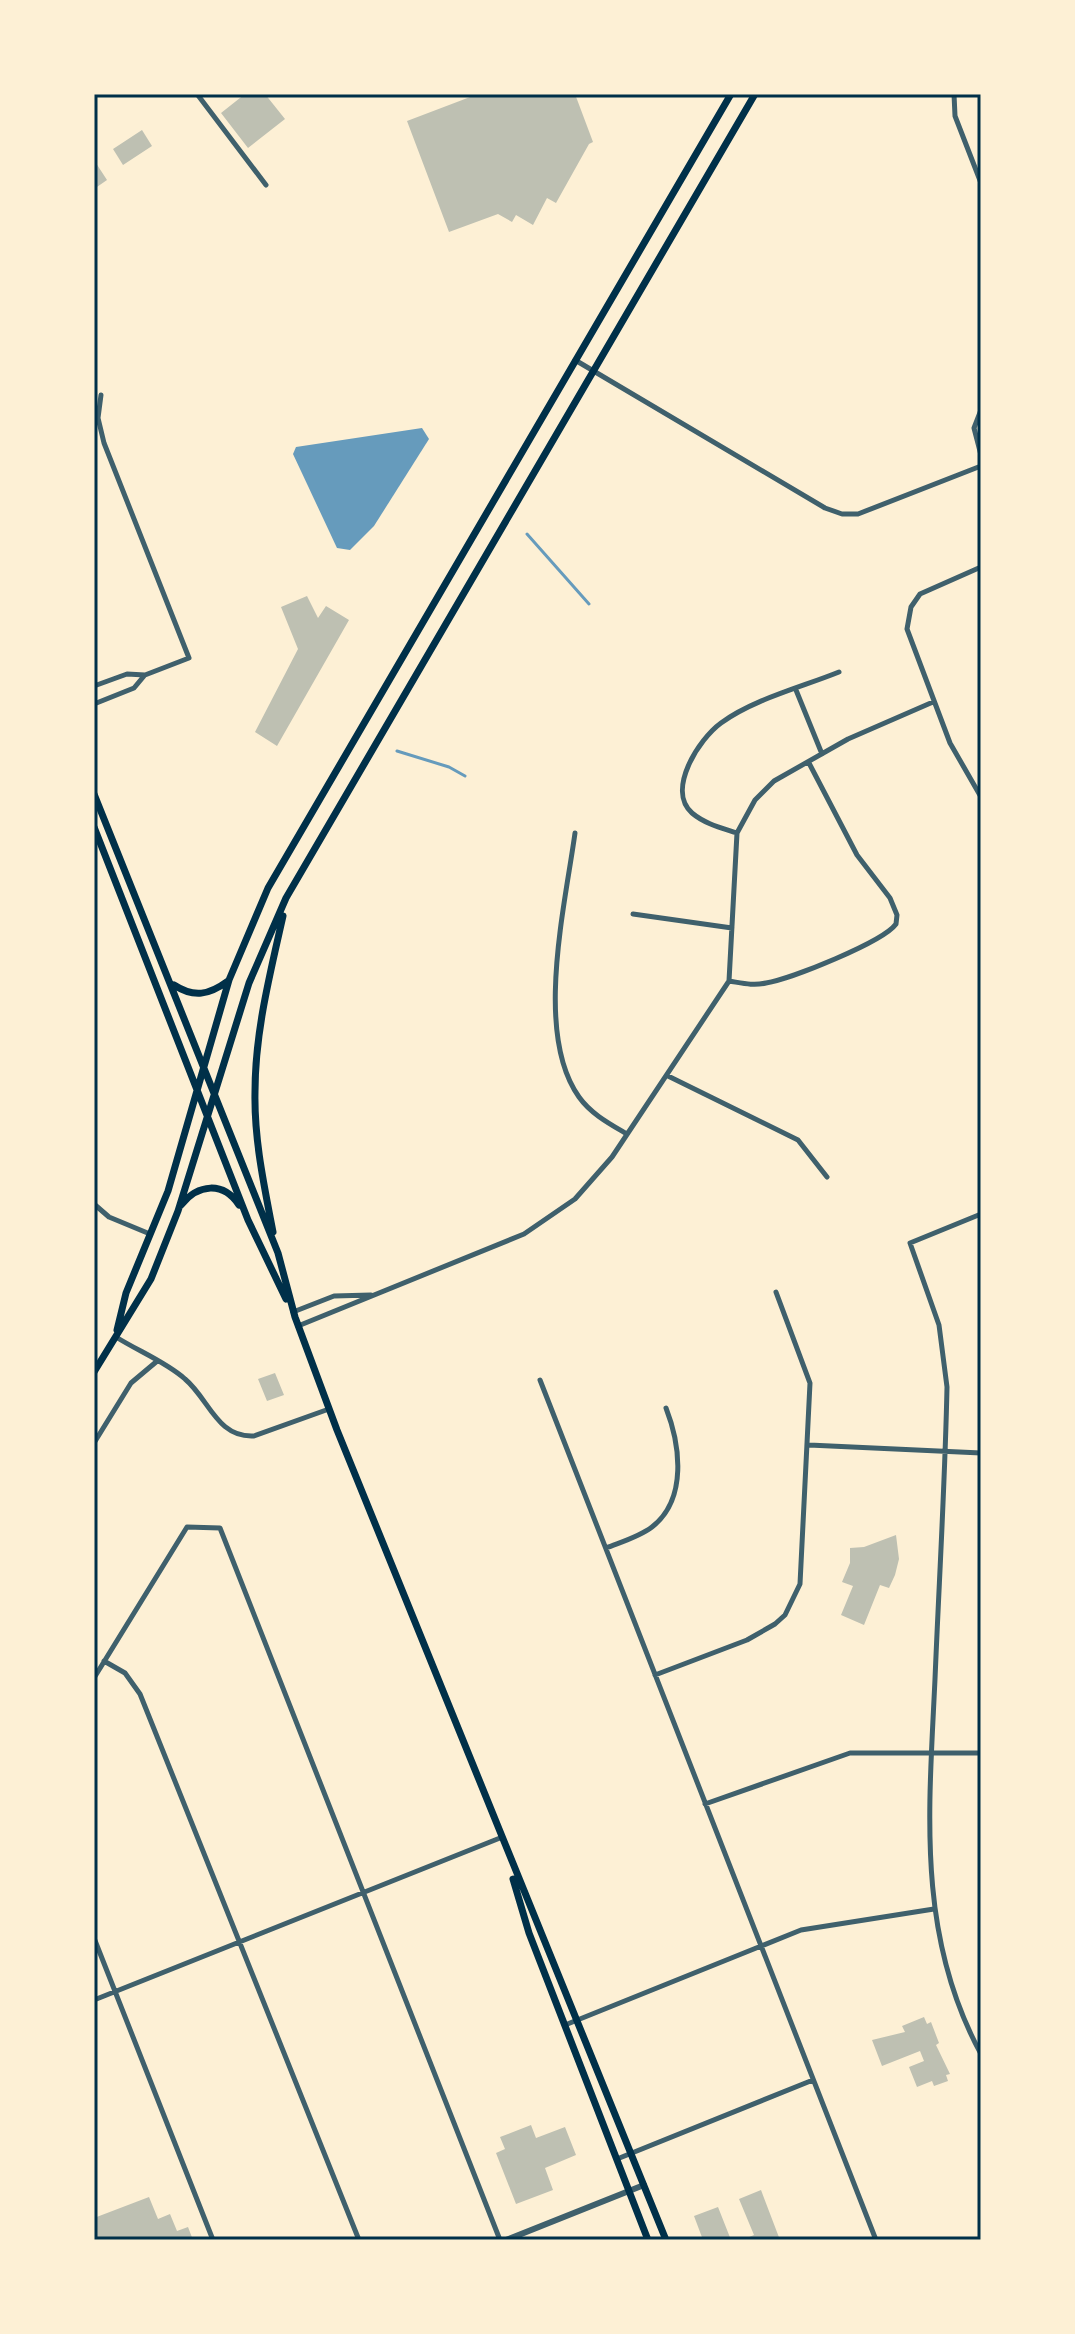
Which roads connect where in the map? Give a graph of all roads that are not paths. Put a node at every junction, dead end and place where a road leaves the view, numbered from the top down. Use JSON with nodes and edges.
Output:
{"nodes":[{"id":1,"x":197,"y":94,"type":"edge"},
{"id":2,"x":731,"y":94,"type":"edge"},
{"id":3,"x":755,"y":94,"type":"edge"},
{"id":4,"x":954,"y":94,"type":"edge"},
{"id":5,"x":981,"y":183,"type":"edge"},
{"id":6,"x":266,"y":185,"type":"dead end"},
{"id":7,"x":575,"y":360,"type":"junction"},
{"id":8,"x":593,"y":370,"type":"junction"},
{"id":9,"x":101,"y":395,"type":"dead end"},
{"id":10,"x":981,"y":410,"type":"edge"},
{"id":11,"x":981,"y":455,"type":"edge"},
{"id":12,"x":981,"y":466,"type":"edge"},
{"id":13,"x":981,"y":567,"type":"edge"},
{"id":14,"x":839,"y":672,"type":"dead end"},
{"id":15,"x":145,"y":675,"type":"junction"},
{"id":16,"x":94,"y":686,"type":"edge"},
{"id":17,"x":796,"y":690,"type":"junction"},
{"id":18,"x":933,"y":702,"type":"junction"},
{"id":19,"x":94,"y":704,"type":"edge"},
{"id":20,"x":822,"y":754,"type":"junction"},
{"id":21,"x":809,"y":763,"type":"junction"},
{"id":22,"x":94,"y":794,"type":"edge"},
{"id":23,"x":981,"y":797,"type":"edge"},
{"id":24,"x":94,"y":827,"type":"edge"},
{"id":25,"x":575,"y":833,"type":"dead end"},
{"id":26,"x":737,"y":833,"type":"junction"},
{"id":27,"x":286,"y":898,"type":"junction"},
{"id":28,"x":633,"y":914,"type":"dead end"},
{"id":29,"x":732,"y":928,"type":"junction"},
{"id":30,"x":229,"y":980,"type":"junction"},
{"id":31,"x":729,"y":981,"type":"junction"},
{"id":32,"x":173,"y":984,"type":"junction"},
{"id":33,"x":203,"y":1061,"type":"junction"},
{"id":34,"x":668,"y":1076,"type":"junction"},
{"id":35,"x":197,"y":1089,"type":"junction"},
{"id":36,"x":213,"y":1089,"type":"junction"},
{"id":37,"x":207,"y":1116,"type":"junction"},
{"id":38,"x":627,"y":1134,"type":"junction"},
{"id":39,"x":827,"y":1177,"type":"dead end"},
{"id":40,"x":94,"y":1204,"type":"edge"},
{"id":41,"x":178,"y":1211,"type":"junction"},
{"id":42,"x":981,"y":1214,"type":"edge"},
{"id":43,"x":248,"y":1220,"type":"junction"},
{"id":44,"x":150,"y":1234,"type":"junction"},
{"id":45,"x":278,"y":1253,"type":"junction"},
{"id":46,"x":776,"y":1292,"type":"dead end"},
{"id":47,"x":372,"y":1295,"type":"junction"},
{"id":48,"x":293,"y":1312,"type":"junction"},
{"id":49,"x":298,"y":1326,"type":"junction"},
{"id":50,"x":115,"y":1336,"type":"junction"},
{"id":51,"x":156,"y":1362,"type":"junction"},
{"id":52,"x":94,"y":1372,"type":"edge"},
{"id":53,"x":540,"y":1380,"type":"dead end"},
{"id":54,"x":666,"y":1408,"type":"dead end"},
{"id":55,"x":329,"y":1409,"type":"junction"},
{"id":56,"x":94,"y":1443,"type":"edge"},
{"id":57,"x":809,"y":1445,"type":"junction"},
{"id":58,"x":945,"y":1451,"type":"junction"},
{"id":59,"x":981,"y":1453,"type":"edge"},
{"id":60,"x":606,"y":1548,"type":"junction"},
{"id":61,"x":104,"y":1661,"type":"junction"},
{"id":62,"x":655,"y":1675,"type":"junction"},
{"id":63,"x":94,"y":1678,"type":"edge"},
{"id":64,"x":932,"y":1751,"type":"junction"},
{"id":65,"x":981,"y":1753,"type":"edge"},
{"id":66,"x":705,"y":1804,"type":"junction"},
{"id":67,"x":500,"y":1838,"type":"junction"},
{"id":68,"x":364,"y":1892,"type":"junction"},
{"id":69,"x":934,"y":1909,"type":"junction"},
{"id":70,"x":94,"y":1938,"type":"edge"},
{"id":71,"x":240,"y":1944,"type":"junction"},
{"id":72,"x":760,"y":1946,"type":"junction"},
{"id":73,"x":116,"y":1992,"type":"junction"},
{"id":74,"x":94,"y":2000,"type":"edge"},
{"id":75,"x":575,"y":2021,"type":"junction"},
{"id":76,"x":565,"y":2025,"type":"junction"},
{"id":77,"x":981,"y":2054,"type":"edge"},
{"id":78,"x":813,"y":2080,"type":"junction"},
{"id":79,"x":631,"y":2153,"type":"junction"},
{"id":80,"x":617,"y":2159,"type":"junction"},
{"id":81,"x":644,"y":2185,"type":"junction"},
{"id":82,"x":629,"y":2191,"type":"junction"},
{"id":83,"x":213,"y":2240,"type":"edge"},
{"id":84,"x":359,"y":2240,"type":"edge"},
{"id":85,"x":500,"y":2240,"type":"edge"},
{"id":86,"x":506,"y":2240,"type":"edge"},
{"id":87,"x":648,"y":2240,"type":"edge"},
{"id":88,"x":666,"y":2240,"type":"edge"},
{"id":89,"x":876,"y":2240,"type":"edge"}],
"edges":[{"from":1,"to":6,"type":"street"},
{"from":2,"to":7,"type":"main road"},
{"from":3,"to":8,"type":"main road"},
{"from":4,"to":5,"type":"street"},
{"from":7,"to":8,"type":"street"},
{"from":7,"to":30,"type":"main road"},
{"from":8,"to":12,"type":"street"},
{"from":8,"to":27,"type":"main road"},
{"from":9,"to":15,"type":"street"},
{"from":10,"to":11,"type":"street"},
{"from":13,"to":18,"type":"street"},
{"from":14,"to":17,"type":"street"},
{"from":15,"to":16,"type":"street"},
{"from":15,"to":19,"type":"street"},
{"from":17,"to":20,"type":"street"},
{"from":17,"to":26,"type":"street"},
{"from":18,"to":20,"type":"street"},
{"from":18,"to":23,"type":"street"},
{"from":20,"to":21,"type":"street"},
{"from":21,"to":26,"type":"street"},
{"from":21,"to":31,"type":"street"},
{"from":22,"to":32,"type":"main road"},
{"from":24,"to":35,"type":"main road"},
{"from":25,"to":38,"type":"street"},
{"from":26,"to":29,"type":"street"},
{"from":27,"to":36,"type":"main road"},
{"from":27,"to":45,"type":"main road"},
{"from":28,"to":29,"type":"street"},
{"from":29,"to":31,"type":"street"},
{"from":30,"to":32,"type":"main road"},
{"from":30,"to":33,"type":"main road"},
{"from":31,"to":34,"type":"street"},
{"from":32,"to":33,"type":"main road"},
{"from":33,"to":35,"type":"main road"},
{"from":33,"to":36,"type":"main road"},
{"from":34,"to":38,"type":"street"},
{"from":34,"to":39,"type":"street"},
{"from":35,"to":37,"type":"main road"},
{"from":35,"to":44,"type":"main road"},
{"from":36,"to":37,"type":"main road"},
{"from":36,"to":45,"type":"main road"},
{"from":37,"to":41,"type":"main road"},
{"from":37,"to":43,"type":"main road"},
{"from":38,"to":47,"type":"street"},
{"from":40,"to":44,"type":"street"},
{"from":41,"to":43,"type":"main road"},
{"from":41,"to":50,"type":"main road"},
{"from":42,"to":58,"type":"street"},
{"from":43,"to":48,"type":"main road"},
{"from":44,"to":50,"type":"main road"},
{"from":45,"to":48,"type":"main road"},
{"from":46,"to":57,"type":"street"},
{"from":47,"to":48,"type":"street"},
{"from":47,"to":49,"type":"street"},
{"from":48,"to":49,"type":"main road"},
{"from":49,"to":55,"type":"main road"},
{"from":50,"to":51,"type":"street"},
{"from":50,"to":52,"type":"main road"},
{"from":51,"to":55,"type":"street"},
{"from":51,"to":56,"type":"street"},
{"from":53,"to":60,"type":"street"},
{"from":54,"to":60,"type":"street"},
{"from":55,"to":67,"type":"main road"},
{"from":57,"to":58,"type":"street"},
{"from":57,"to":62,"type":"street"},
{"from":58,"to":59,"type":"street"},
{"from":58,"to":64,"type":"street"},
{"from":60,"to":62,"type":"street"},
{"from":61,"to":63,"type":"street"},
{"from":61,"to":68,"type":"street"},
{"from":61,"to":71,"type":"street"},
{"from":62,"to":66,"type":"street"},
{"from":64,"to":65,"type":"street"},
{"from":64,"to":66,"type":"street"},
{"from":64,"to":69,"type":"street"},
{"from":66,"to":72,"type":"street"},
{"from":67,"to":68,"type":"street"},
{"from":67,"to":75,"type":"main road"},
{"from":67,"to":76,"type":"main road"},
{"from":68,"to":71,"type":"street"},
{"from":68,"to":85,"type":"street"},
{"from":69,"to":72,"type":"street"},
{"from":69,"to":77,"type":"street"},
{"from":70,"to":73,"type":"street"},
{"from":71,"to":73,"type":"street"},
{"from":71,"to":84,"type":"street"},
{"from":72,"to":75,"type":"street"},
{"from":72,"to":78,"type":"street"},
{"from":73,"to":74,"type":"street"},
{"from":73,"to":83,"type":"street"},
{"from":75,"to":76,"type":"street"},
{"from":75,"to":79,"type":"main road"},
{"from":76,"to":80,"type":"main road"},
{"from":78,"to":79,"type":"street"},
{"from":78,"to":89,"type":"street"},
{"from":79,"to":80,"type":"street"},
{"from":79,"to":81,"type":"main road"},
{"from":80,"to":82,"type":"main road"},
{"from":81,"to":82,"type":"street"},
{"from":81,"to":88,"type":"main road"},
{"from":82,"to":86,"type":"street"},
{"from":82,"to":87,"type":"main road"}]}
